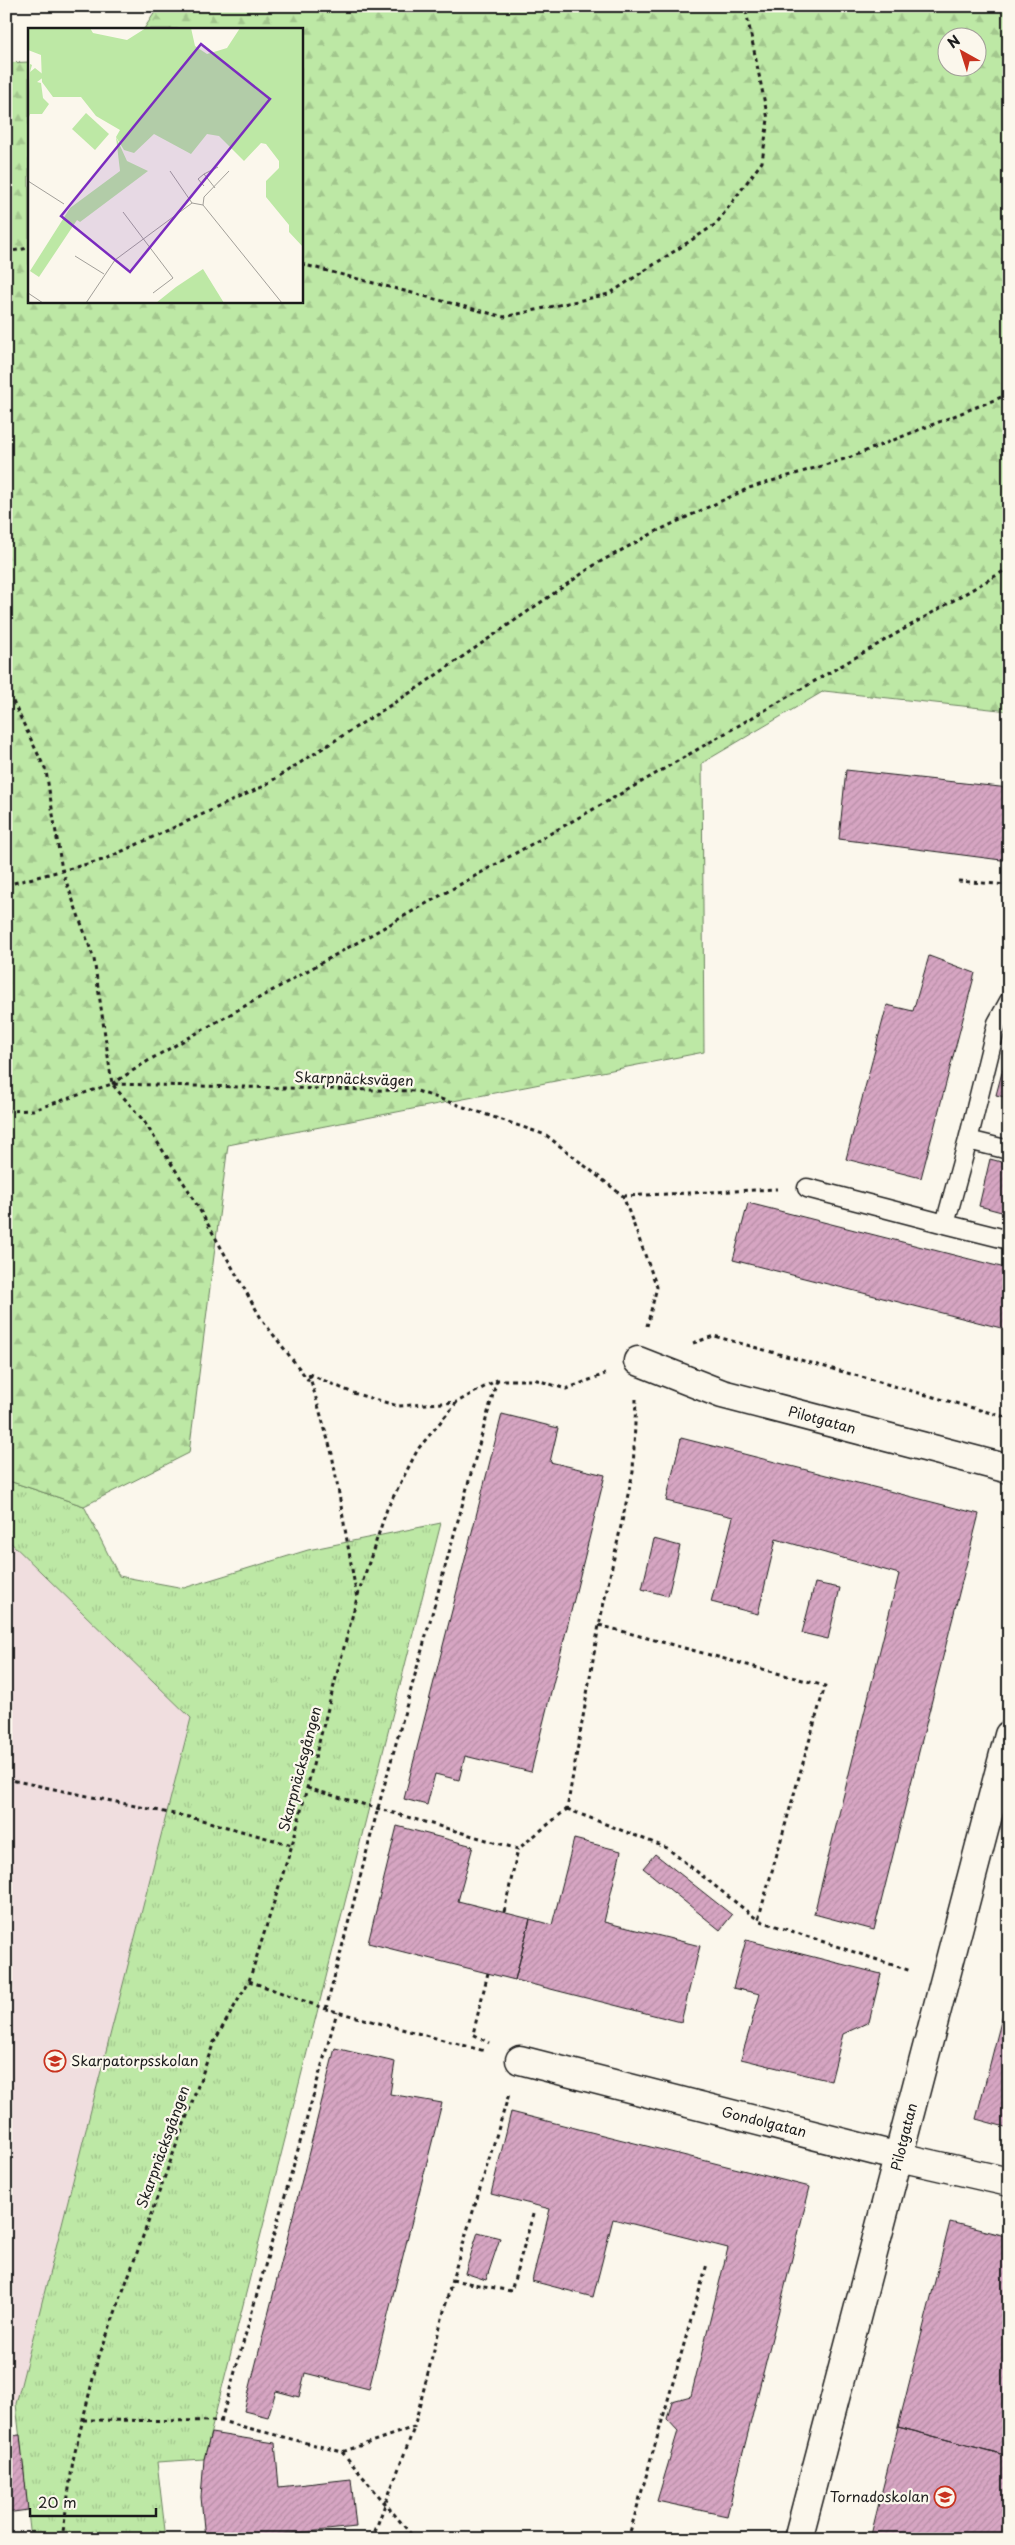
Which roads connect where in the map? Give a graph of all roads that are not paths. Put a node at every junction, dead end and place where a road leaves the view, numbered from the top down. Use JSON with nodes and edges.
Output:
{"nodes":[{"id":1,"x":1009,"y":1001,"type":"edge"},
{"id":2,"x":968,"y":1140,"type":"junction"},
{"id":3,"x":1009,"y":1150,"type":"edge"},
{"id":4,"x":807,"y":1188,"type":"road end"},
{"id":5,"x":945,"y":1224,"type":"junction"},
{"id":6,"x":1009,"y":1240,"type":"edge"},
{"id":7,"x":638,"y":1361,"type":"road end"},
{"id":8,"x":1009,"y":1469,"type":"edge"},
{"id":9,"x":1009,"y":1735,"type":"edge"},
{"id":10,"x":520,"y":2060,"type":"road end"},
{"id":11,"x":899,"y":2157,"type":"junction"},
{"id":12,"x":1009,"y":2182,"type":"edge"},
{"id":13,"x":798,"y":2539,"type":"edge"}],
"edges":[{"from":1,"to":2,"type":"lane"},
{"from":2,"to":3,"type":"lane"},
{"from":2,"to":5,"type":"lane"},
{"from":4,"to":5,"type":"lane"},
{"from":5,"to":6,"type":"lane"},
{"from":7,"to":8,"type":"street","name":"Pilotgatan"},
{"from":9,"to":11,"type":"street","name":"Pilotgatan"},
{"from":10,"to":11,"type":"street","name":"Gondolgatan"},
{"from":11,"to":12,"type":"street","name":"Gondolgatan"},
{"from":11,"to":13,"type":"street","name":"Pilotgatan"}]}
